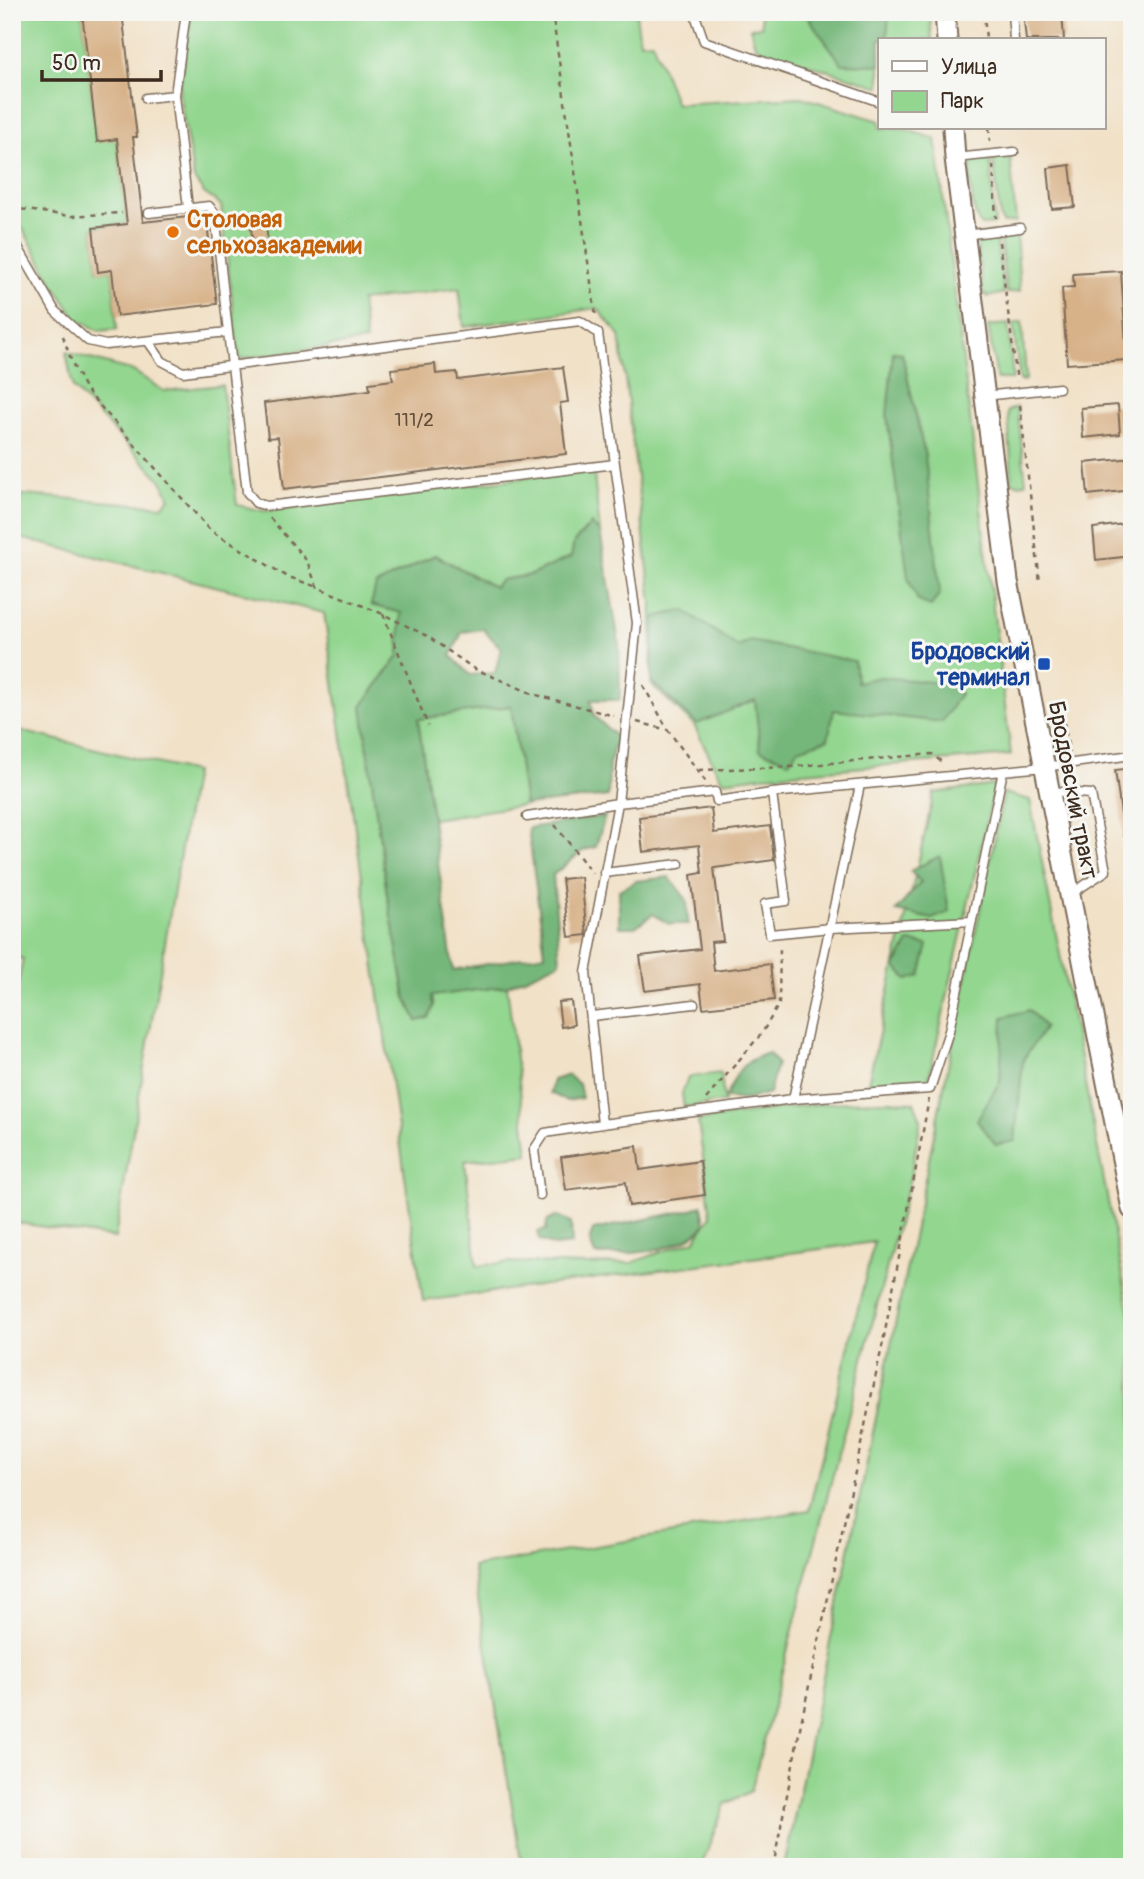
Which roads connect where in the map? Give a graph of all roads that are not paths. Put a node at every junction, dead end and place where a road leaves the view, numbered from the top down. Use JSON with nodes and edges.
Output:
{"nodes":[{"id":1,"x":186,"y":12,"type":"edge"},
{"id":2,"x":694,"y":12,"type":"edge"},
{"id":3,"x":945,"y":12,"type":"edge"},
{"id":4,"x":1012,"y":12,"type":"edge"},
{"id":5,"x":947,"y":38,"type":"edge"},
{"id":6,"x":1014,"y":38,"type":"edge"},
{"id":7,"x":175,"y":95,"type":"junction"},
{"id":8,"x":146,"y":98,"type":"dead end"},
{"id":9,"x":878,"y":101,"type":"edge"},
{"id":10,"x":953,"y":130,"type":"edge"},
{"id":11,"x":1014,"y":152,"type":"dead end"},
{"id":12,"x":955,"y":158,"type":"junction"},
{"id":13,"x":188,"y":208,"type":"junction"},
{"id":14,"x":149,"y":213,"type":"dead end"},
{"id":15,"x":1020,"y":228,"type":"dead end"},
{"id":16,"x":964,"y":235,"type":"junction"},
{"id":17,"x":12,"y":237,"type":"edge"},
{"id":18,"x":228,"y":332,"type":"junction"},
{"id":19,"x":148,"y":341,"type":"junction"},
{"id":20,"x":232,"y":365,"type":"junction"},
{"id":21,"x":1059,"y":388,"type":"dead end"},
{"id":22,"x":984,"y":396,"type":"junction"},
{"id":23,"x":615,"y":464,"type":"junction"},
{"id":24,"x":1132,"y":755,"type":"edge"},
{"id":25,"x":1044,"y":767,"type":"junction"},
{"id":26,"x":1003,"y":771,"type":"junction"},
{"id":27,"x":860,"y":785,"type":"junction"},
{"id":28,"x":1049,"y":791,"type":"junction"},
{"id":29,"x":772,"y":793,"type":"junction"},
{"id":30,"x":618,"y":803,"type":"junction"},
{"id":31,"x":527,"y":817,"type":"dead end"},
{"id":32,"x":679,"y":864,"type":"dead end"},
{"id":33,"x":604,"y":873,"type":"junction"},
{"id":34,"x":1069,"y":896,"type":"junction"},
{"id":35,"x":972,"y":921,"type":"junction"},
{"id":36,"x":831,"y":928,"type":"junction"},
{"id":37,"x":694,"y":1004,"type":"dead end"},
{"id":38,"x":592,"y":1016,"type":"junction"},
{"id":39,"x":793,"y":1099,"type":"junction"},
{"id":40,"x":602,"y":1124,"type":"junction"},
{"id":41,"x":1129,"y":1179,"type":"edge"},
{"id":42,"x":540,"y":1195,"type":"dead end"},
{"id":43,"x":1132,"y":1209,"type":"edge"}],
"edges":[{"from":1,"to":7,"type":"lane"},
{"from":2,"to":9,"type":"lane"},
{"from":3,"to":5,"type":"street"},
{"from":4,"to":6,"type":"lane"},
{"from":7,"to":8,"type":"lane"},
{"from":7,"to":13,"type":"lane"},
{"from":10,"to":12,"type":"street","name":"Бродовский тракт"},
{"from":11,"to":12,"type":"lane"},
{"from":12,"to":16,"type":"street","name":"Бродовский тракт"},
{"from":13,"to":14,"type":"lane"},
{"from":13,"to":18,"type":"lane"},
{"from":15,"to":16,"type":"lane"},
{"from":16,"to":22,"type":"street","name":"Бродовский тракт"},
{"from":17,"to":19,"type":"lane"},
{"from":18,"to":19,"type":"lane"},
{"from":18,"to":20,"type":"lane"},
{"from":19,"to":20,"type":"lane"},
{"from":20,"to":23,"type":"lane"},
{"from":20,"to":23,"type":"lane"},
{"from":21,"to":22,"type":"lane"},
{"from":22,"to":25,"type":"street","name":"Бродовский тракт"},
{"from":23,"to":30,"type":"lane"},
{"from":24,"to":25,"type":"lane"},
{"from":25,"to":26,"type":"lane"},
{"from":25,"to":28,"type":"street","name":"Бродовский тракт"},
{"from":26,"to":27,"type":"lane"},
{"from":26,"to":35,"type":"lane"},
{"from":27,"to":29,"type":"lane"},
{"from":27,"to":36,"type":"lane"},
{"from":28,"to":34,"type":"street","name":"Бродовский тракт"},
{"from":28,"to":34,"type":"lane"},
{"from":29,"to":30,"type":"lane"},
{"from":29,"to":36,"type":"lane"},
{"from":30,"to":31,"type":"lane"},
{"from":30,"to":33,"type":"lane"},
{"from":32,"to":33,"type":"lane"},
{"from":33,"to":38,"type":"lane"},
{"from":34,"to":41,"type":"street","name":"Бродовский тракт"},
{"from":35,"to":36,"type":"lane"},
{"from":35,"to":39,"type":"lane"},
{"from":36,"to":39,"type":"lane"},
{"from":37,"to":38,"type":"lane"},
{"from":38,"to":40,"type":"lane"},
{"from":39,"to":40,"type":"lane"},
{"from":40,"to":42,"type":"lane"},
{"from":41,"to":43,"type":"street","name":"Бродовский тракт"}]}
